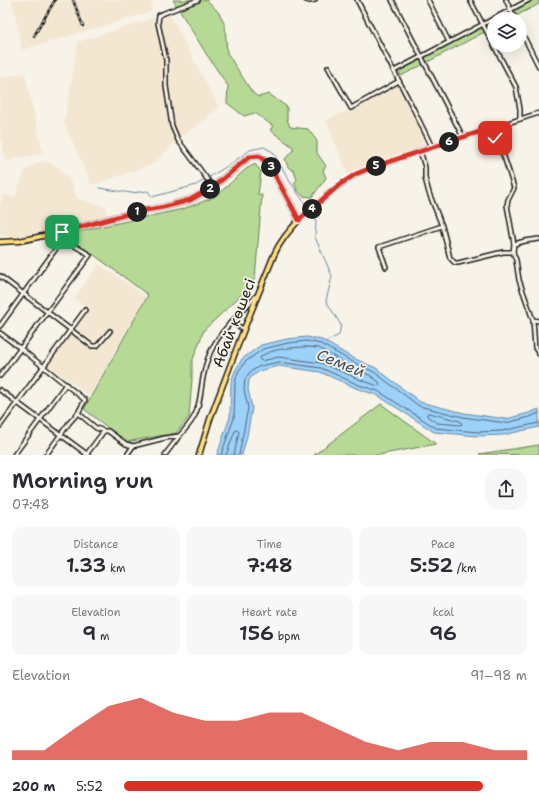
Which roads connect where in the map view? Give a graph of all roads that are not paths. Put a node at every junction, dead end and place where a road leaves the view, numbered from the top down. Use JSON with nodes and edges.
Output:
{"nodes":[{"id":1,"x":198,"y":0,"type":"edge"},
{"id":2,"x":306,"y":0,"type":"edge"},
{"id":3,"x":315,"y":0,"type":"edge"},
{"id":4,"x":357,"y":0,"type":"edge"},
{"id":5,"x":392,"y":0,"type":"edge"},
{"id":6,"x":428,"y":0,"type":"edge"},
{"id":7,"x":470,"y":0,"type":"edge"},
{"id":8,"x":506,"y":0,"type":"edge"},
{"id":9,"x":529,"y":0,"type":"edge"},
{"id":10,"x":510,"y":10,"type":"junction"},
{"id":11,"x":483,"y":24,"type":"junction"},
{"id":12,"x":449,"y":42,"type":"junction"},
{"id":13,"x":527,"y":43,"type":"edge"},
{"id":14,"x":421,"y":56,"type":"junction"},
{"id":15,"x":328,"y":67,"type":"dead end"},
{"id":16,"x":539,"y":67,"type":"edge"},
{"id":17,"x":394,"y":71,"type":"junction"},
{"id":18,"x":399,"y":81,"type":"junction"},
{"id":19,"x":539,"y":113,"type":"edge"},
{"id":20,"x":520,"y":119,"type":"junction"},
{"id":21,"x":488,"y":129,"type":"junction"},
{"id":22,"x":462,"y":137,"type":"junction"},
{"id":23,"x":432,"y":147,"type":"junction"},
{"id":24,"x":420,"y":151,"type":"junction"},
{"id":25,"x":213,"y":187,"type":"junction"},
{"id":26,"x":299,"y":220,"type":"junction"},
{"id":27,"x":442,"y":226,"type":"junction"},
{"id":28,"x":62,"y":232,"type":"junction"},
{"id":29,"x":63,"y":239,"type":"junction"},
{"id":30,"x":539,"y":239,"type":"edge"},
{"id":31,"x":0,"y":242,"type":"edge"},
{"id":32,"x":514,"y":244,"type":"junction"},
{"id":33,"x":513,"y":252,"type":"junction"},
{"id":34,"x":386,"y":267,"type":"dead end"},
{"id":35,"x":0,"y":276,"type":"edge"},
{"id":36,"x":259,"y":293,"type":"junction"},
{"id":37,"x":24,"y":294,"type":"junction"},
{"id":38,"x":85,"y":310,"type":"dead end"},
{"id":39,"x":48,"y":312,"type":"junction"},
{"id":40,"x":533,"y":320,"type":"junction"},
{"id":41,"x":539,"y":321,"type":"edge"},
{"id":42,"x":230,"y":323,"type":"junction"},
{"id":43,"x":0,"y":326,"type":"edge"},
{"id":44,"x":244,"y":329,"type":"junction"},
{"id":45,"x":70,"y":330,"type":"junction"},
{"id":46,"x":110,"y":331,"type":"dead end"},
{"id":47,"x":0,"y":333,"type":"edge"},
{"id":48,"x":20,"y":348,"type":"junction"},
{"id":49,"x":539,"y":354,"type":"edge"},
{"id":50,"x":44,"y":366,"type":"junction"},
{"id":51,"x":0,"y":376,"type":"edge"},
{"id":52,"x":66,"y":384,"type":"junction"},
{"id":53,"x":0,"y":390,"type":"edge"},
{"id":54,"x":17,"y":403,"type":"junction"},
{"id":55,"x":78,"y":413,"type":"junction"},
{"id":56,"x":40,"y":419,"type":"junction"},
{"id":57,"x":0,"y":426,"type":"edge"},
{"id":58,"x":104,"y":431,"type":"junction"},
{"id":59,"x":60,"y":434,"type":"junction"},
{"id":60,"x":180,"y":436,"type":"junction"},
{"id":61,"x":134,"y":446,"type":"junction"},
{"id":62,"x":14,"y":455,"type":"edge"},
{"id":63,"x":46,"y":455,"type":"edge"},
{"id":64,"x":87,"y":455,"type":"edge"},
{"id":65,"x":127,"y":455,"type":"edge"},
{"id":66,"x":165,"y":455,"type":"edge"},
{"id":67,"x":199,"y":455,"type":"edge"}],
"edges":[{"from":1,"to":25,"type":"street"},
{"from":2,"to":3,"type":"street"},
{"from":4,"to":17,"type":"street"},
{"from":5,"to":14,"type":"street"},
{"from":6,"to":12,"type":"street"},
{"from":7,"to":11,"type":"street"},
{"from":8,"to":10,"type":"street"},
{"from":9,"to":10,"type":"street"},
{"from":10,"to":11,"type":"street"},
{"from":11,"to":12,"type":"street"},
{"from":11,"to":20,"type":"street"},
{"from":12,"to":14,"type":"street"},
{"from":13,"to":16,"type":"street"},
{"from":14,"to":17,"type":"street"},
{"from":14,"to":22,"type":"street"},
{"from":15,"to":18,"type":"street"},
{"from":17,"to":18,"type":"street"},
{"from":18,"to":23,"type":"street"},
{"from":19,"to":20,"type":"street","name":"Абай көшесі"},
{"from":20,"to":21,"type":"street","name":"Абай көшесі"},
{"from":21,"to":22,"type":"street","name":"Абай көшесі"},
{"from":21,"to":32,"type":"street"},
{"from":22,"to":23,"type":"street","name":"Абай көшесі"},
{"from":23,"to":24,"type":"street","name":"Абай көшесі"},
{"from":24,"to":26,"type":"street","name":"Абай көшесі"},
{"from":24,"to":27,"type":"street"},
{"from":25,"to":26,"type":"main road"},
{"from":25,"to":28,"type":"main road"},
{"from":26,"to":36,"type":"main road","name":"Абай көшесі"},
{"from":27,"to":33,"type":"street"},
{"from":27,"to":34,"type":"street"},
{"from":28,"to":29,"type":"street"},
{"from":28,"to":31,"type":"main road"},
{"from":29,"to":37,"type":"street"},
{"from":29,"to":39,"type":"street"},
{"from":30,"to":32,"type":"street"},
{"from":32,"to":33,"type":"street"},
{"from":33,"to":40,"type":"street"},
{"from":35,"to":37,"type":"street"},
{"from":36,"to":42,"type":"street"},
{"from":36,"to":44,"type":"main road","name":"Абай көшесі"},
{"from":37,"to":39,"type":"street"},
{"from":37,"to":43,"type":"street"},
{"from":38,"to":45,"type":"street"},
{"from":39,"to":45,"type":"street"},
{"from":39,"to":48,"type":"street"},
{"from":40,"to":41,"type":"street"},
{"from":40,"to":49,"type":"street"},
{"from":42,"to":44,"type":"street"},
{"from":42,"to":60,"type":"street"},
{"from":44,"to":67,"type":"main road","name":"Абай көшесі"},
{"from":45,"to":46,"type":"street"},
{"from":45,"to":50,"type":"street"},
{"from":47,"to":48,"type":"street"},
{"from":48,"to":50,"type":"street"},
{"from":48,"to":51,"type":"street"},
{"from":50,"to":52,"type":"street"},
{"from":50,"to":54,"type":"street"},
{"from":52,"to":55,"type":"street"},
{"from":52,"to":56,"type":"street"},
{"from":53,"to":54,"type":"street"},
{"from":54,"to":56,"type":"street"},
{"from":54,"to":57,"type":"street"},
{"from":55,"to":58,"type":"street"},
{"from":55,"to":59,"type":"street"},
{"from":56,"to":59,"type":"street"},
{"from":56,"to":62,"type":"street"},
{"from":58,"to":61,"type":"street"},
{"from":58,"to":64,"type":"street"},
{"from":59,"to":63,"type":"street"},
{"from":59,"to":64,"type":"street"},
{"from":60,"to":61,"type":"street"},
{"from":60,"to":66,"type":"street"},
{"from":61,"to":65,"type":"street"}]}
